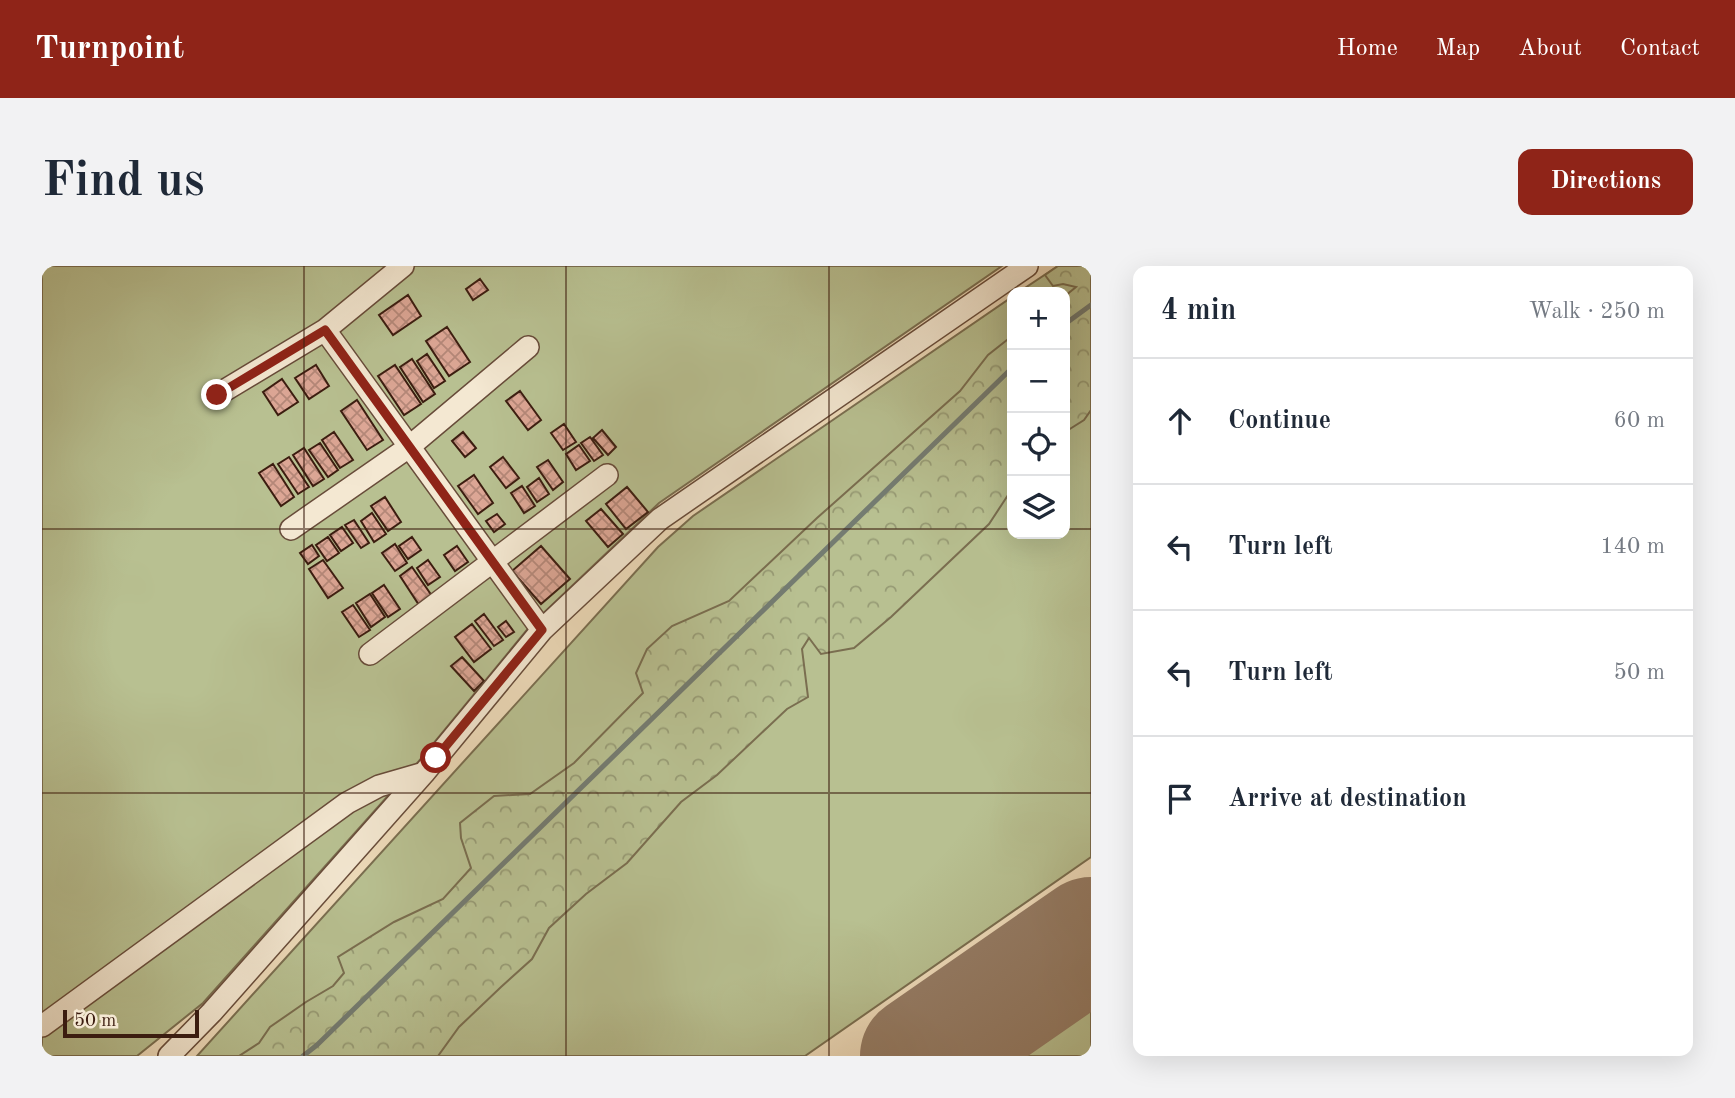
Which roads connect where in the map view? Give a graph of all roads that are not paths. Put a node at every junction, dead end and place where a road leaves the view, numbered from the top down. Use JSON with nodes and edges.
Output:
{"nodes":[{"id":1,"x":402,"y":266,"type":"edge"},
{"id":2,"x":1020,"y":268,"type":"edge"},
{"id":3,"x":325,"y":330,"type":"junction"},
{"id":4,"x":528,"y":347,"type":"dead end"},
{"id":5,"x":217,"y":395,"type":"dead end"},
{"id":6,"x":409,"y":447,"type":"junction"},
{"id":7,"x":607,"y":475,"type":"dead end"},
{"id":8,"x":291,"y":529,"type":"dead end"},
{"id":9,"x":492,"y":561,"type":"junction"},
{"id":10,"x":542,"y":630,"type":"junction"},
{"id":11,"x":370,"y":654,"type":"dead end"},
{"id":12,"x":424,"y":773,"type":"junction"},
{"id":13,"x":42,"y":1026,"type":"edge"},
{"id":14,"x":169,"y":1056,"type":"edge"}],
"edges":[{"from":1,"to":3,"type":"street"},
{"from":2,"to":10,"type":"street"},
{"from":3,"to":5,"type":"street"},
{"from":3,"to":6,"type":"street"},
{"from":4,"to":6,"type":"street"},
{"from":6,"to":8,"type":"street"},
{"from":6,"to":9,"type":"street"},
{"from":7,"to":9,"type":"street"},
{"from":9,"to":10,"type":"street"},
{"from":9,"to":11,"type":"street"},
{"from":10,"to":12,"type":"street"},
{"from":12,"to":13,"type":"street"},
{"from":12,"to":14,"type":"street"}]}
